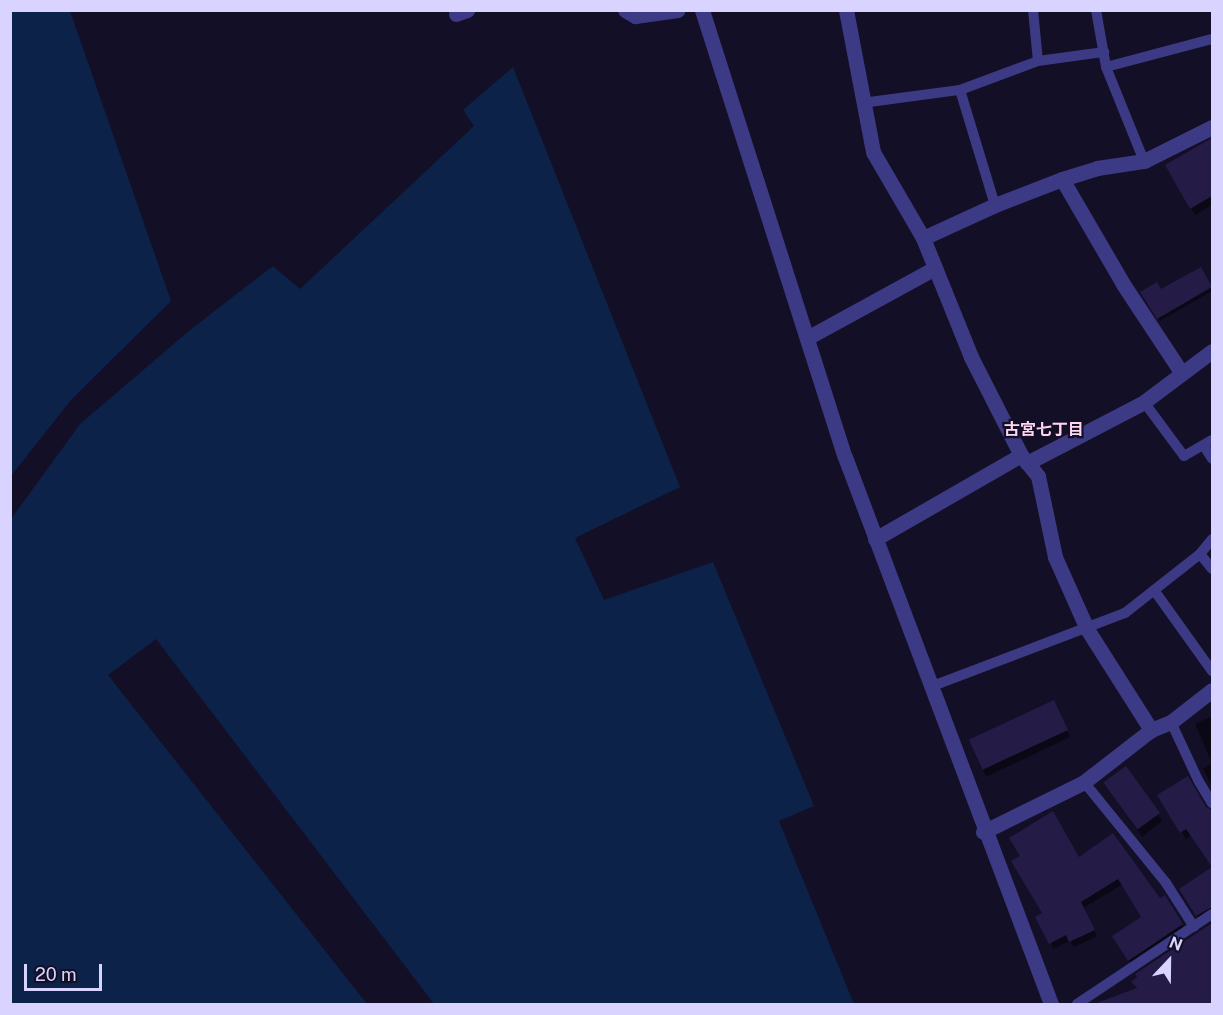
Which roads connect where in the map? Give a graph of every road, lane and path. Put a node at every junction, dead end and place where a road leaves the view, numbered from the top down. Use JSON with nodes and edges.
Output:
{"nodes":[{"id":1,"x":625,"y":10,"type":"edge"},
{"id":2,"x":678,"y":10,"type":"edge"},
{"id":3,"x":702,"y":10,"type":"edge"},
{"id":4,"x":846,"y":10,"type":"edge"},
{"id":5,"x":1033,"y":10,"type":"edge"},
{"id":6,"x":1096,"y":10,"type":"edge"},
{"id":7,"x":1212,"y":39,"type":"edge"},
{"id":8,"x":1104,"y":52,"type":"junction"},
{"id":9,"x":1038,"y":61,"type":"junction"},
{"id":10,"x":1106,"y":67,"type":"junction"},
{"id":11,"x":960,"y":90,"type":"junction"},
{"id":12,"x":862,"y":104,"type":"junction"},
{"id":13,"x":1212,"y":127,"type":"edge"},
{"id":14,"x":1144,"y":161,"type":"junction"},
{"id":15,"x":1062,"y":179,"type":"junction"},
{"id":16,"x":995,"y":205,"type":"junction"},
{"id":17,"x":923,"y":238,"type":"junction"},
{"id":18,"x":935,"y":268,"type":"junction"},
{"id":19,"x":807,"y":338,"type":"junction"},
{"id":20,"x":1212,"y":351,"type":"edge"},
{"id":21,"x":1181,"y":372,"type":"junction"},
{"id":22,"x":1144,"y":402,"type":"junction"},
{"id":23,"x":1208,"y":443,"type":"edge"},
{"id":24,"x":1024,"y":459,"type":"junction"},
{"id":25,"x":1212,"y":459,"type":"edge"},
{"id":26,"x":875,"y":539,"type":"junction"},
{"id":27,"x":1212,"y":539,"type":"edge"},
{"id":28,"x":1200,"y":554,"type":"junction"},
{"id":29,"x":1212,"y":568,"type":"edge"},
{"id":30,"x":1154,"y":590,"type":"junction"},
{"id":31,"x":1087,"y":629,"type":"junction"},
{"id":32,"x":1212,"y":671,"type":"edge"},
{"id":33,"x":930,"y":687,"type":"junction"},
{"id":34,"x":1212,"y":690,"type":"edge"},
{"id":35,"x":1171,"y":722,"type":"junction"},
{"id":36,"x":1151,"y":730,"type":"junction"},
{"id":37,"x":1084,"y":782,"type":"junction"},
{"id":38,"x":1212,"y":803,"type":"edge"},
{"id":39,"x":984,"y":832,"type":"junction"},
{"id":40,"x":1212,"y":914,"type":"edge"},
{"id":41,"x":1194,"y":927,"type":"junction"},
{"id":42,"x":1051,"y":1005,"type":"edge"},
{"id":43,"x":1077,"y":1005,"type":"edge"}],
"edges":[{"from":1,"to":2,"type":"street"},
{"from":3,"to":19,"type":"street"},
{"from":4,"to":12,"type":"street"},
{"from":5,"to":9,"type":"lane"},
{"from":6,"to":8,"type":"lane"},
{"from":7,"to":10,"type":"lane"},
{"from":8,"to":9,"type":"lane"},
{"from":8,"to":10,"type":"lane"},
{"from":9,"to":11,"type":"lane"},
{"from":10,"to":14,"type":"lane"},
{"from":11,"to":12,"type":"lane"},
{"from":11,"to":16,"type":"lane"},
{"from":12,"to":17,"type":"street"},
{"from":13,"to":14,"type":"street"},
{"from":14,"to":15,"type":"street"},
{"from":15,"to":16,"type":"street"},
{"from":15,"to":21,"type":"street"},
{"from":16,"to":17,"type":"street"},
{"from":17,"to":18,"type":"street"},
{"from":18,"to":19,"type":"street"},
{"from":18,"to":24,"type":"street"},
{"from":19,"to":26,"type":"street"},
{"from":20,"to":21,"type":"street"},
{"from":21,"to":22,"type":"street"},
{"from":22,"to":23,"type":"lane"},
{"from":22,"to":24,"type":"street"},
{"from":23,"to":25,"type":"lane"},
{"from":24,"to":26,"type":"street"},
{"from":24,"to":31,"type":"street"},
{"from":26,"to":33,"type":"street"},
{"from":27,"to":28,"type":"lane"},
{"from":28,"to":29,"type":"lane"},
{"from":28,"to":30,"type":"lane"},
{"from":30,"to":31,"type":"lane"},
{"from":30,"to":32,"type":"lane"},
{"from":31,"to":33,"type":"lane"},
{"from":31,"to":36,"type":"street"},
{"from":33,"to":39,"type":"street"},
{"from":34,"to":35,"type":"street"},
{"from":35,"to":36,"type":"street"},
{"from":35,"to":38,"type":"lane"},
{"from":36,"to":37,"type":"street"},
{"from":37,"to":39,"type":"street"},
{"from":37,"to":41,"type":"lane"},
{"from":39,"to":42,"type":"street"},
{"from":40,"to":41,"type":"lane"},
{"from":41,"to":43,"type":"lane"}]}
